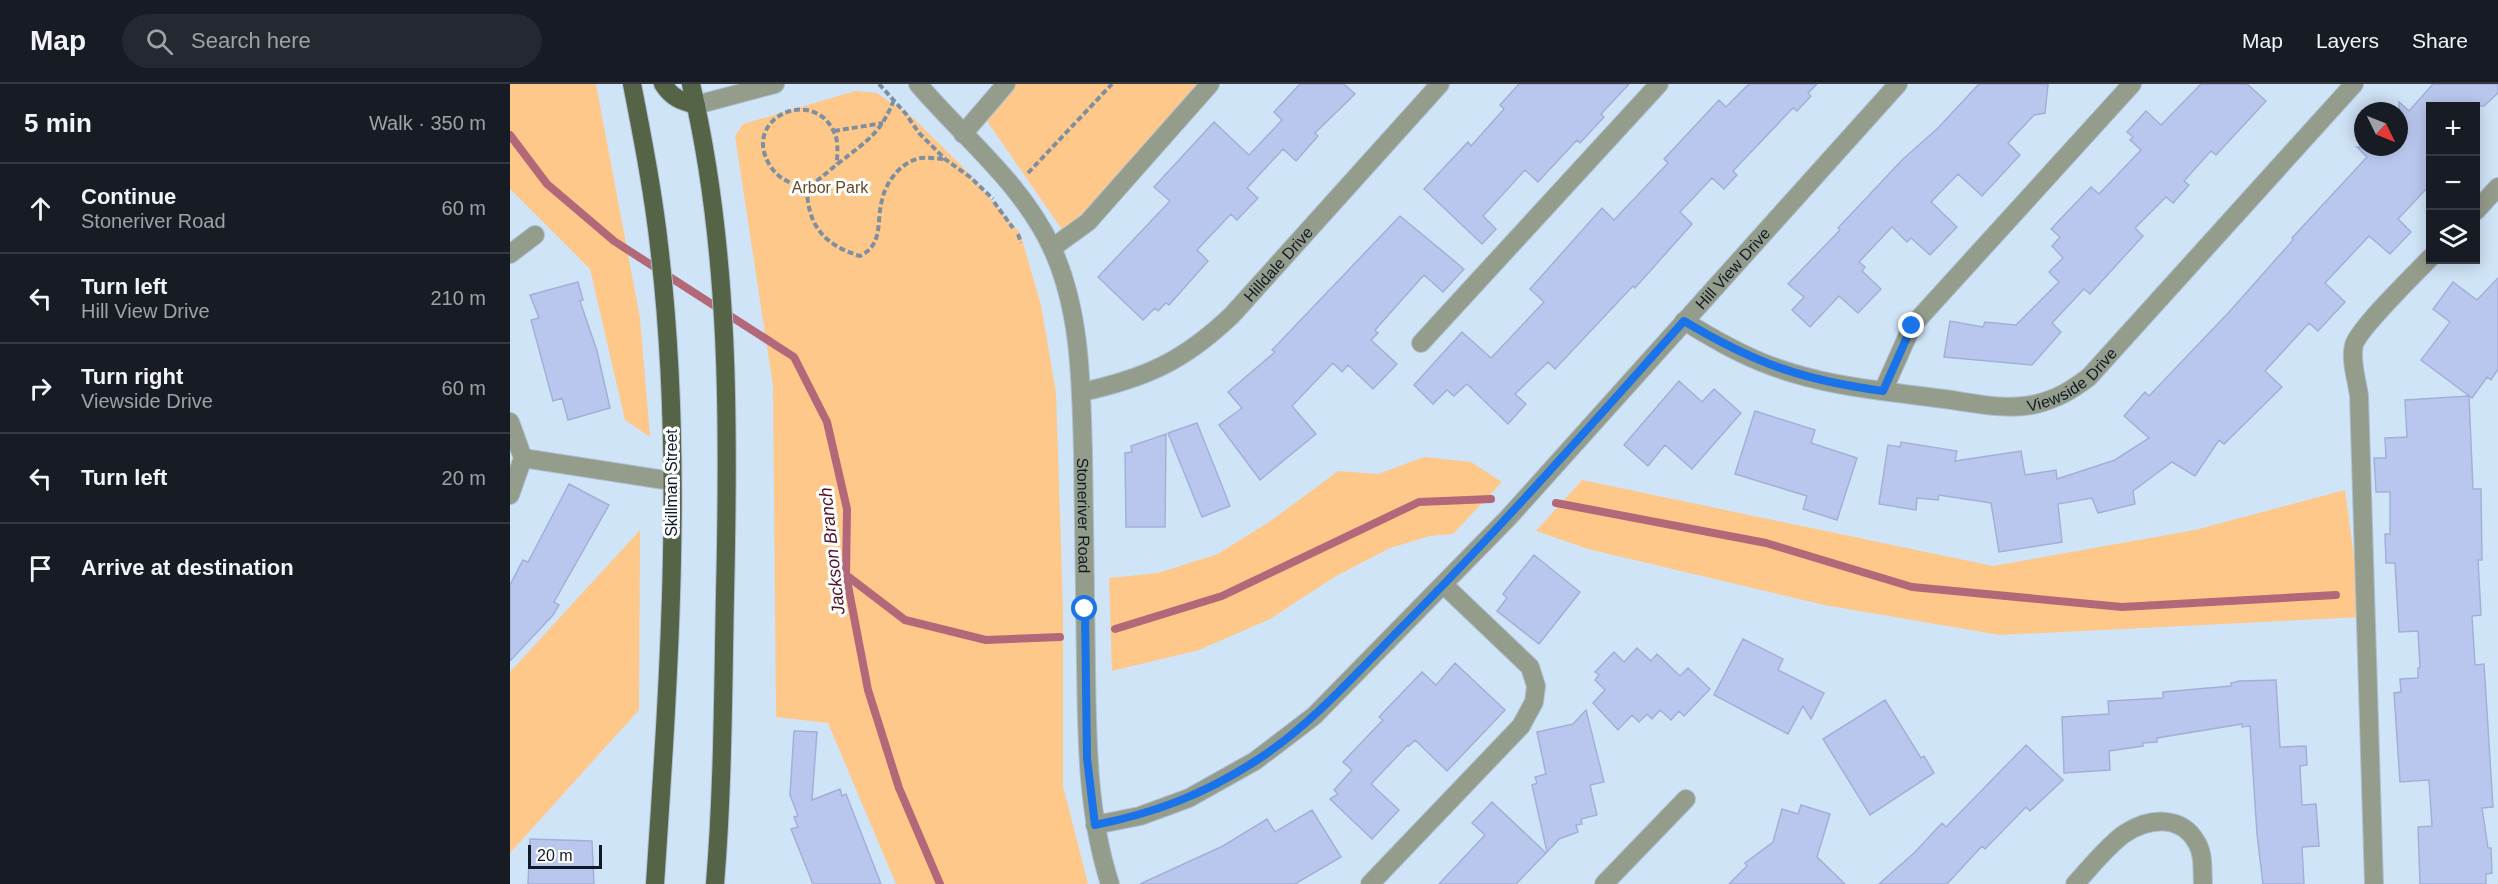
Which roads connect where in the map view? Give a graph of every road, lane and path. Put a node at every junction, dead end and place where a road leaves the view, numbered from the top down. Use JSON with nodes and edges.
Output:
{"nodes":[{"id":1,"x":632,"y":84,"type":"edge"},
{"id":2,"x":663,"y":84,"type":"edge"},
{"id":3,"x":691,"y":84,"type":"edge"},
{"id":4,"x":775,"y":84,"type":"edge"},
{"id":5,"x":918,"y":84,"type":"edge"},
{"id":6,"x":1006,"y":84,"type":"edge"},
{"id":7,"x":1210,"y":84,"type":"edge"},
{"id":8,"x":1440,"y":84,"type":"edge"},
{"id":9,"x":1659,"y":84,"type":"edge"},
{"id":10,"x":1898,"y":84,"type":"edge"},
{"id":11,"x":2132,"y":84,"type":"edge"},
{"id":12,"x":2354,"y":84,"type":"edge"},
{"id":13,"x":743,"y":89,"type":"edge"},
{"id":14,"x":894,"y":100,"type":"dead end"},
{"id":15,"x":696,"y":105,"type":"junction"},
{"id":16,"x":885,"y":122,"type":"junction"},
{"id":17,"x":834,"y":131,"type":"junction"},
{"id":18,"x":963,"y":134,"type":"junction"},
{"id":19,"x":945,"y":159,"type":"dead end"},
{"id":20,"x":837,"y":164,"type":"junction"},
{"id":21,"x":807,"y":187,"type":"junction"},
{"id":22,"x":2498,"y":187,"type":"edge"},
{"id":23,"x":992,"y":199,"type":"dead end"},
{"id":24,"x":2476,"y":210,"type":"edge"},
{"id":25,"x":535,"y":235,"type":"dead end"},
{"id":26,"x":1022,"y":243,"type":"dead end"},
{"id":27,"x":1052,"y":248,"type":"junction"},
{"id":28,"x":510,"y":254,"type":"edge"},
{"id":29,"x":2426,"y":262,"type":"edge"},
{"id":30,"x":1684,"y":321,"type":"junction"},
{"id":31,"x":1421,"y":343,"type":"dead end"},
{"id":32,"x":1883,"y":391,"type":"junction"},
{"id":33,"x":1082,"y":392,"type":"junction"},
{"id":34,"x":510,"y":422,"type":"edge"},
{"id":35,"x":523,"y":458,"type":"junction"},
{"id":36,"x":671,"y":482,"type":"junction"},
{"id":37,"x":510,"y":495,"type":"edge"},
{"id":38,"x":1444,"y":585,"type":"junction"},
{"id":39,"x":1686,"y":799,"type":"dead end"},
{"id":40,"x":1095,"y":825,"type":"junction"},
{"id":41,"x":655,"y":884,"type":"edge"},
{"id":42,"x":715,"y":884,"type":"edge"},
{"id":43,"x":1110,"y":884,"type":"edge"},
{"id":44,"x":1370,"y":884,"type":"edge"},
{"id":45,"x":1604,"y":884,"type":"edge"},
{"id":46,"x":2075,"y":884,"type":"edge"},
{"id":47,"x":2203,"y":884,"type":"edge"},
{"id":48,"x":2374,"y":884,"type":"edge"}],
"edges":[{"from":1,"to":36,"type":"main road","name":"Skillman Street"},
{"from":2,"to":15,"type":"main road"},
{"from":3,"to":15,"type":"main road"},
{"from":4,"to":13,"type":"street"},
{"from":5,"to":18,"type":"street","name":"Stoneriver Road"},
{"from":6,"to":18,"type":"street"},
{"from":7,"to":27,"type":"street"},
{"from":8,"to":33,"type":"street","name":"Hilldale Drive"},
{"from":9,"to":31,"type":"street"},
{"from":10,"to":30,"type":"street","name":"Hill View Drive"},
{"from":11,"to":32,"type":"street"},
{"from":12,"to":32,"type":"street","name":"Viewside Drive"},
{"from":13,"to":15,"type":"street"},
{"from":14,"to":16,"type":"path"},
{"from":15,"to":42,"type":"main road"},
{"from":16,"to":17,"type":"path"},
{"from":16,"to":20,"type":"path"},
{"from":17,"to":20,"type":"path"},
{"from":17,"to":21,"type":"path"},
{"from":18,"to":27,"type":"street","name":"Stoneriver Road"},
{"from":19,"to":21,"type":"path"},
{"from":20,"to":21,"type":"path"},
{"from":22,"to":24,"type":"street"},
{"from":23,"to":26,"type":"path"},
{"from":25,"to":28,"type":"street"},
{"from":27,"to":33,"type":"street","name":"Stoneriver Road"},
{"from":29,"to":48,"type":"street"},
{"from":30,"to":32,"type":"street","name":"Viewside Drive"},
{"from":30,"to":38,"type":"street","name":"Hill View Drive"},
{"from":33,"to":40,"type":"street","name":"Stoneriver Road"},
{"from":34,"to":35,"type":"street"},
{"from":35,"to":36,"type":"street"},
{"from":35,"to":37,"type":"street"},
{"from":36,"to":41,"type":"main road","name":"Skillman Street"},
{"from":38,"to":40,"type":"street","name":"Hill View Drive"},
{"from":38,"to":44,"type":"street"},
{"from":39,"to":45,"type":"street"},
{"from":40,"to":43,"type":"street","name":"Stoneriver Road"},
{"from":46,"to":47,"type":"street"}]}
